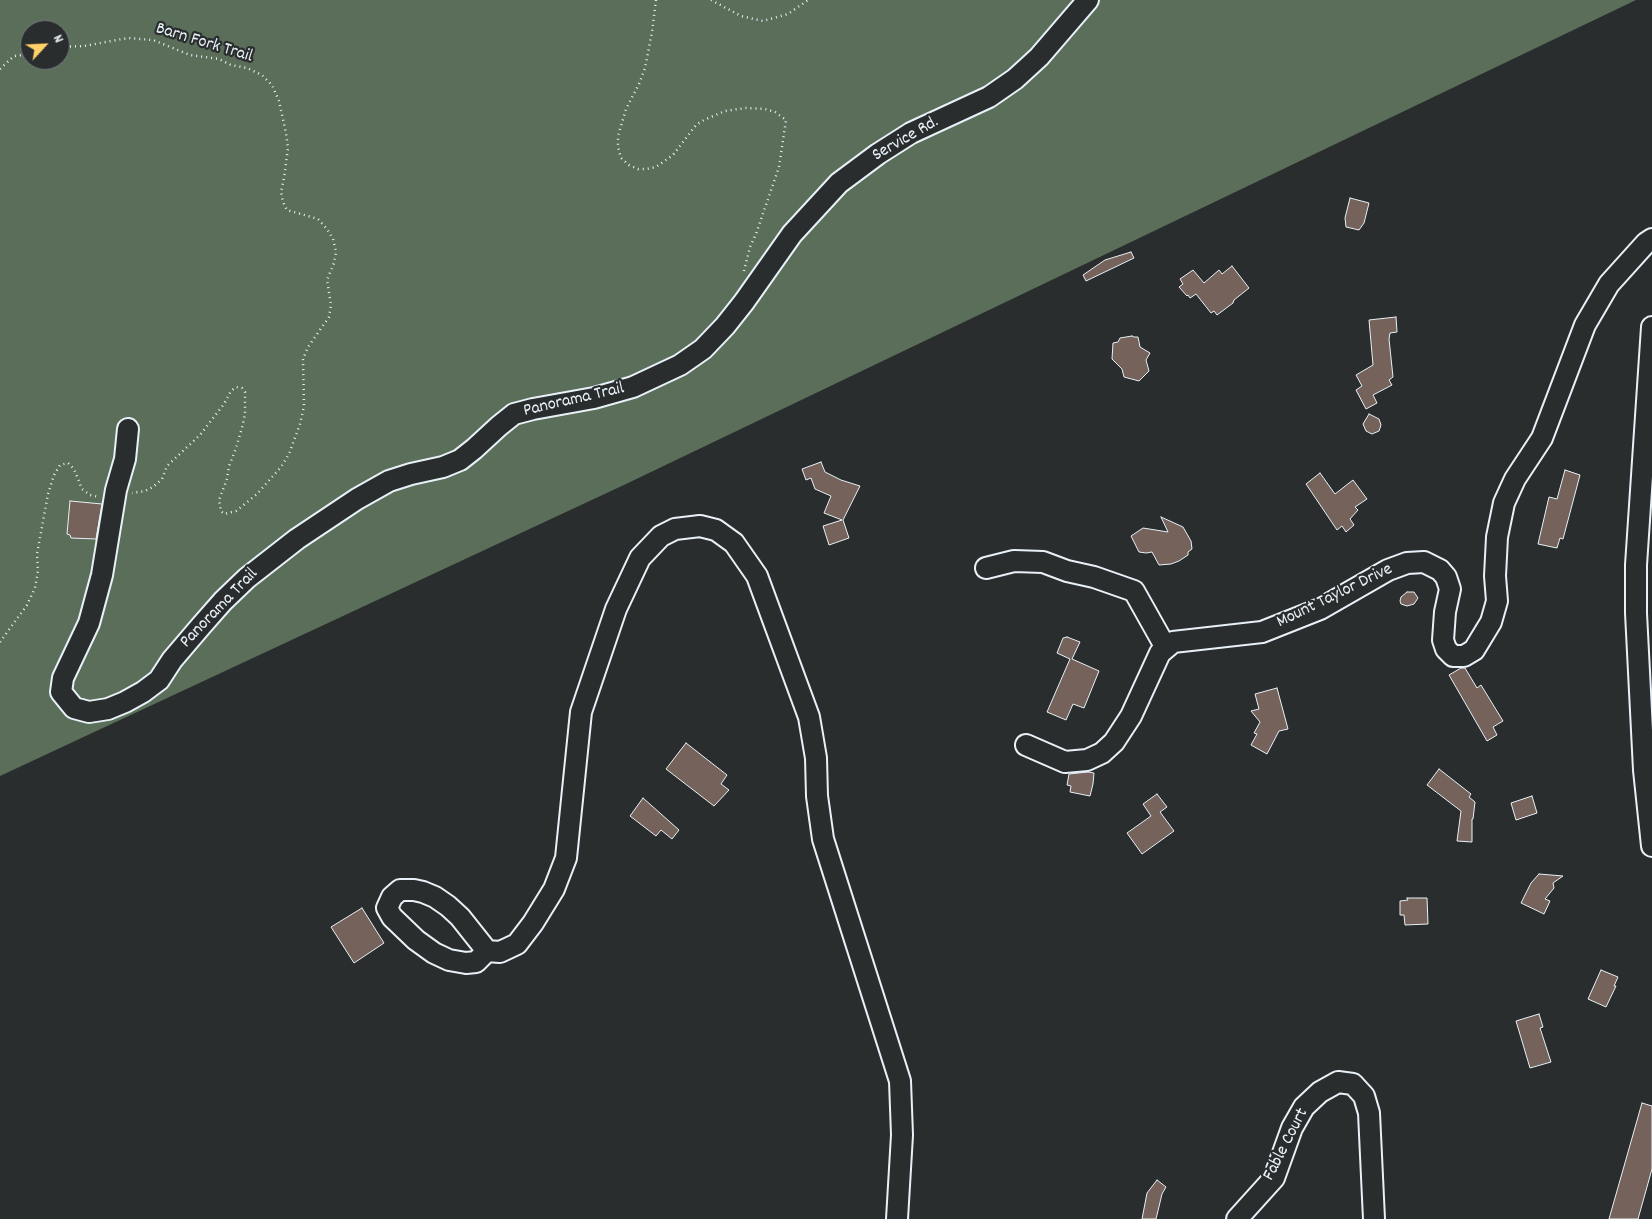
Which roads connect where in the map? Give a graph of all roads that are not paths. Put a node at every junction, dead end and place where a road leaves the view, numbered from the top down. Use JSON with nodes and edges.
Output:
{"nodes":[{"id":1,"x":1088,"y":0,"type":"edge"},
{"id":2,"x":1652,"y":239,"type":"edge"},
{"id":3,"x":744,"y":302,"type":"joint"},
{"id":4,"x":1652,"y":327,"type":"edge"},
{"id":5,"x":128,"y":429,"type":"dead end"},
{"id":6,"x":1644,"y":564,"type":"edge"},
{"id":7,"x":986,"y":568,"type":"dead end"},
{"id":8,"x":1166,"y":648,"type":"junction"},
{"id":9,"x":1026,"y":745,"type":"dead end"},
{"id":10,"x":1652,"y":846,"type":"edge"},
{"id":11,"x":487,"y":951,"type":"junction"},
{"id":12,"x":897,"y":1219,"type":"edge"},
{"id":13,"x":1238,"y":1219,"type":"edge"},
{"id":14,"x":1374,"y":1219,"type":"edge"}],
"edges":[{"from":1,"to":3,"type":"street","name":"Service Rd."},
{"from":2,"to":8,"type":"street","name":"Mount Taylor Drive"},
{"from":3,"to":5,"type":"street","name":"Panorama Trail"},
{"from":4,"to":6,"type":"street"},
{"from":6,"to":10,"type":"street"},
{"from":7,"to":8,"type":"street"},
{"from":8,"to":9,"type":"street"},
{"from":11,"to":11,"type":"street"},
{"from":11,"to":12,"type":"street"},
{"from":13,"to":14,"type":"street","name":"Fable Court"}]}
